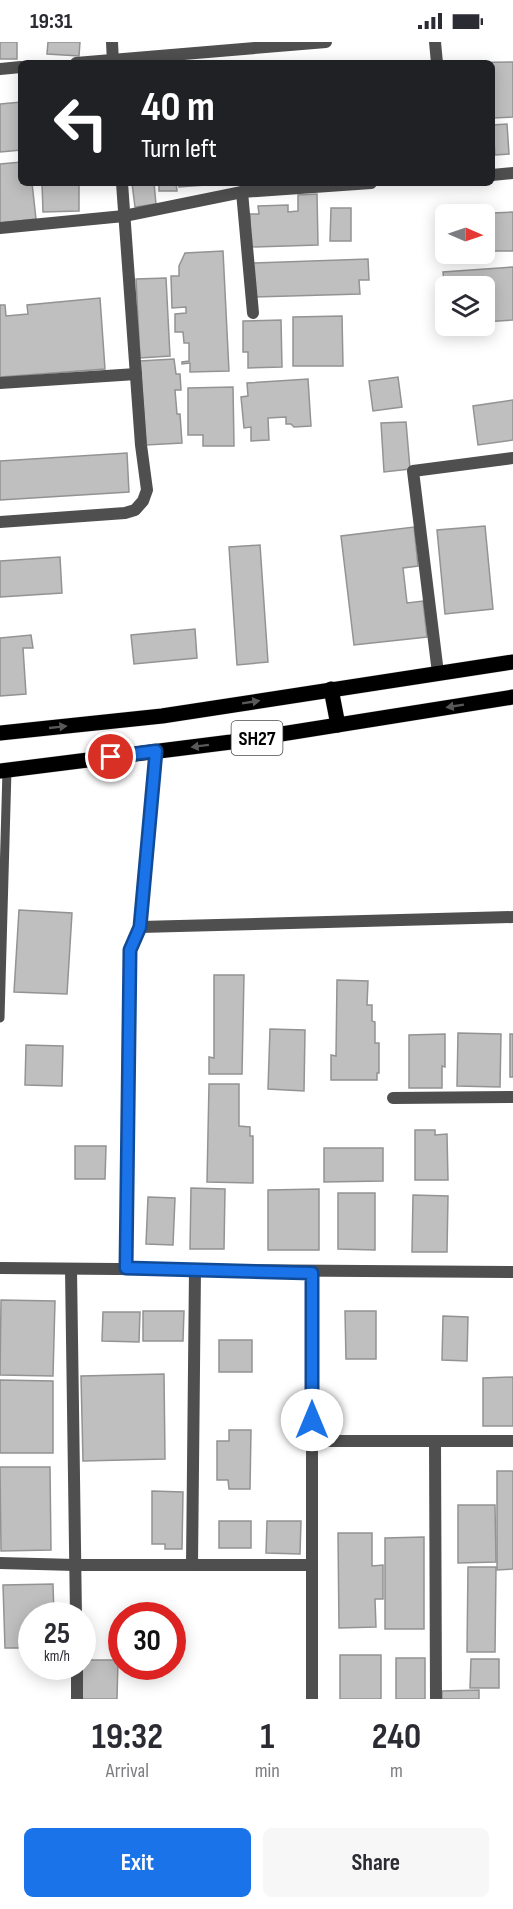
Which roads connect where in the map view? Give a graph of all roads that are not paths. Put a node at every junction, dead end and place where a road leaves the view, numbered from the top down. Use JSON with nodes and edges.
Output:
{"nodes":[{"id":1,"x":112,"y":42,"type":"edge"},
{"id":2,"x":326,"y":42,"type":"edge"},
{"id":3,"x":435,"y":42,"type":"edge"},
{"id":4,"x":113,"y":60,"type":"edge"},
{"id":5,"x":134,"y":60,"type":"edge"},
{"id":6,"x":436,"y":60,"type":"edge"},
{"id":7,"x":18,"y":67,"type":"edge"},
{"id":8,"x":0,"y":69,"type":"edge"},
{"id":9,"x":513,"y":173,"type":"edge"},
{"id":10,"x":495,"y":175,"type":"edge"},
{"id":11,"x":122,"y":186,"type":"edge"},
{"id":12,"x":328,"y":186,"type":"edge"},
{"id":13,"x":242,"y":192,"type":"junction"},
{"id":14,"x":124,"y":216,"type":"junction"},
{"id":15,"x":0,"y":228,"type":"edge"},
{"id":16,"x":253,"y":313,"type":"dead end"},
{"id":17,"x":136,"y":374,"type":"junction"},
{"id":18,"x":0,"y":383,"type":"edge"},
{"id":19,"x":513,"y":458,"type":"edge"},
{"id":20,"x":0,"y":522,"type":"edge"},
{"id":21,"x":513,"y":662,"type":"edge"},
{"id":22,"x":438,"y":673,"type":"junction"},
{"id":23,"x":331,"y":689,"type":"junction"},
{"id":24,"x":513,"y":697,"type":"edge"},
{"id":25,"x":338,"y":725,"type":"junction"},
{"id":26,"x":0,"y":733,"type":"edge"},
{"id":27,"x":156,"y":751,"type":"junction"},
{"id":28,"x":4,"y":770,"type":"edge"},
{"id":29,"x":513,"y":917,"type":"edge"},
{"id":30,"x":140,"y":927,"type":"junction"},
{"id":31,"x":0,"y":1018,"type":"edge"},
{"id":32,"x":513,"y":1097,"type":"edge"},
{"id":33,"x":393,"y":1098,"type":"dead end"},
{"id":34,"x":126,"y":1268,"type":"junction"},
{"id":35,"x":0,"y":1269,"type":"edge"},
{"id":36,"x":71,"y":1269,"type":"junction"},
{"id":37,"x":195,"y":1269,"type":"junction"},
{"id":38,"x":513,"y":1272,"type":"edge"},
{"id":39,"x":312,"y":1273,"type":"junction"},
{"id":40,"x":312,"y":1441,"type":"junction"},
{"id":41,"x":435,"y":1441,"type":"junction"},
{"id":42,"x":513,"y":1441,"type":"edge"},
{"id":43,"x":0,"y":1563,"type":"edge"},
{"id":44,"x":75,"y":1565,"type":"junction"},
{"id":45,"x":192,"y":1565,"type":"junction"},
{"id":46,"x":312,"y":1565,"type":"junction"},
{"id":47,"x":76,"y":1602,"type":"edge"},
{"id":48,"x":77,"y":1680,"type":"edge"},
{"id":49,"x":77,"y":1699,"type":"edge"},
{"id":50,"x":312,"y":1699,"type":"edge"},
{"id":51,"x":436,"y":1699,"type":"edge"}],
"edges":[{"from":1,"to":4,"type":"street"},
{"from":2,"to":5,"type":"street"},
{"from":3,"to":6,"type":"street"},
{"from":7,"to":8,"type":"street"},
{"from":9,"to":10,"type":"street"},
{"from":11,"to":14,"type":"street"},
{"from":12,"to":13,"type":"street"},
{"from":13,"to":14,"type":"street"},
{"from":13,"to":16,"type":"street"},
{"from":14,"to":15,"type":"street"},
{"from":14,"to":17,"type":"street"},
{"from":17,"to":18,"type":"street"},
{"from":17,"to":20,"type":"street"},
{"from":19,"to":22,"type":"street"},
{"from":21,"to":22,"type":"main road","number":"SH27"},
{"from":22,"to":23,"type":"main road","number":"SH27"},
{"from":23,"to":25,"type":"main road"},
{"from":26,"to":23,"type":"main road","number":"SH27","one_way":true},
{"from":24,"to":25,"type":"main road","number":"SH27","one_way":true},
{"from":25,"to":27,"type":"main road","number":"SH27","one_way":true},
{"from":27,"to":28,"type":"main road","number":"SH27"},
{"from":27,"to":30,"type":"street"},
{"from":28,"to":31,"type":"lane"},
{"from":29,"to":30,"type":"street"},
{"from":30,"to":34,"type":"street"},
{"from":32,"to":33,"type":"street"},
{"from":34,"to":36,"type":"street"},
{"from":34,"to":37,"type":"street"},
{"from":35,"to":36,"type":"street"},
{"from":36,"to":44,"type":"street"},
{"from":37,"to":39,"type":"street"},
{"from":37,"to":45,"type":"street"},
{"from":38,"to":39,"type":"street"},
{"from":39,"to":40,"type":"street"},
{"from":40,"to":41,"type":"street"},
{"from":40,"to":46,"type":"street"},
{"from":41,"to":42,"type":"street"},
{"from":41,"to":51,"type":"street"},
{"from":43,"to":44,"type":"street"},
{"from":44,"to":45,"type":"street"},
{"from":44,"to":47,"type":"street"},
{"from":45,"to":46,"type":"street"},
{"from":46,"to":50,"type":"street"},
{"from":48,"to":49,"type":"street"}]}
